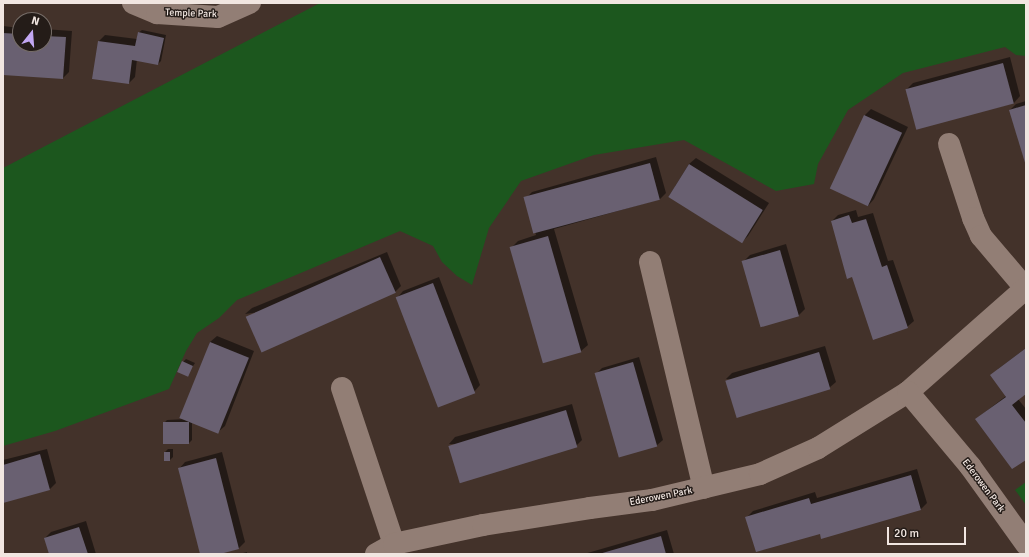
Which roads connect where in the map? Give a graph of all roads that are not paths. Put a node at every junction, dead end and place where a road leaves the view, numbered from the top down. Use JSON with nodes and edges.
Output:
{"nodes":[{"id":1,"x":133,"y":3,"type":"edge"},
{"id":2,"x":250,"y":3,"type":"edge"},
{"id":3,"x":949,"y":144,"type":"dead end"},
{"id":4,"x":650,"y":262,"type":"dead end"},
{"id":5,"x":1026,"y":289,"type":"edge"},
{"id":6,"x":342,"y":388,"type":"dead end"},
{"id":7,"x":908,"y":392,"type":"junction"},
{"id":8,"x":704,"y":488,"type":"junction"},
{"id":9,"x":1026,"y":544,"type":"edge"},
{"id":10,"x":385,"y":549,"type":"edge"}],
"edges":[{"from":1,"to":2,"type":"street","name":"Temple Park"},
{"from":3,"to":5,"type":"street"},
{"from":4,"to":8,"type":"street"},
{"from":5,"to":7,"type":"street","name":"Ederowen Park"},
{"from":6,"to":10,"type":"street","name":"Ederowen Park"},
{"from":7,"to":8,"type":"street","name":"Ederowen Park"},
{"from":7,"to":9,"type":"street","name":"Ederowen Park"},
{"from":8,"to":10,"type":"street","name":"Ederowen Park"}]}
